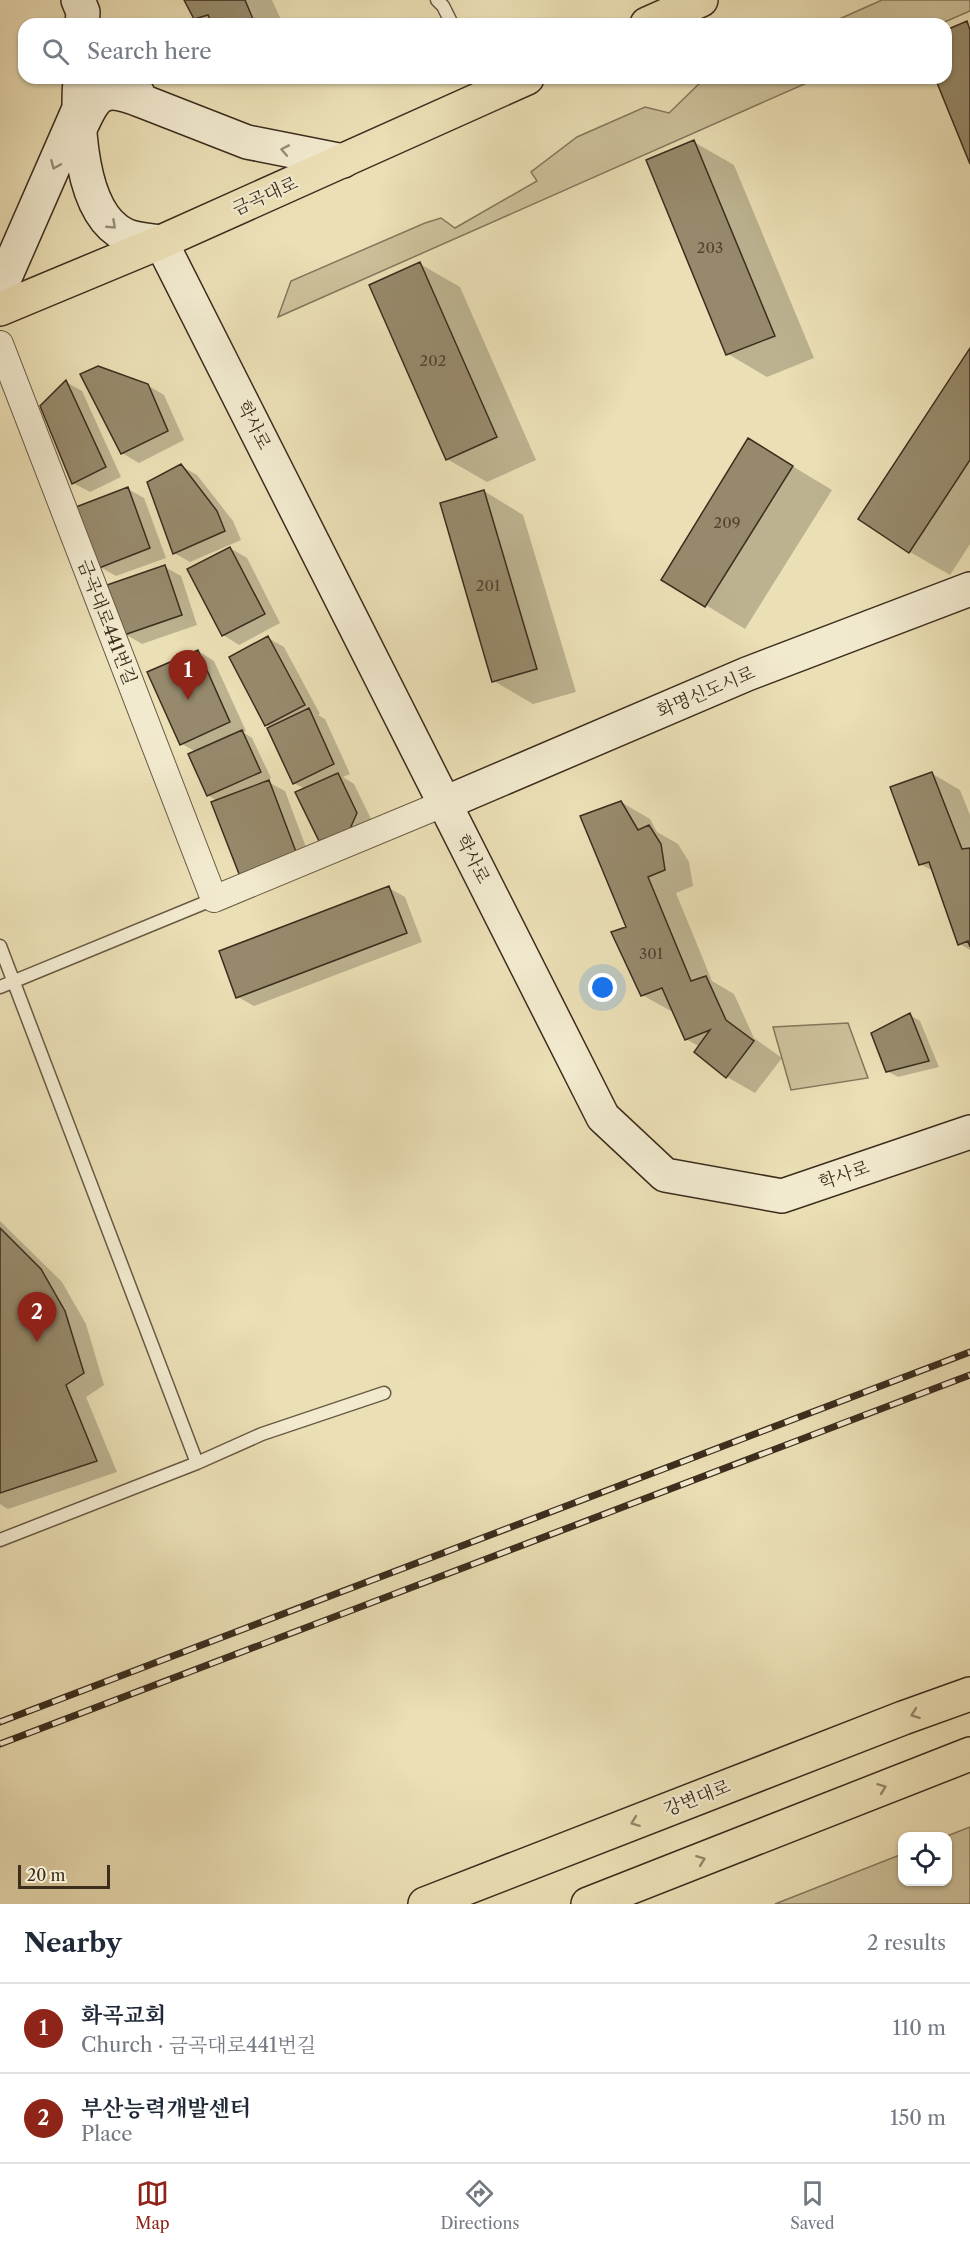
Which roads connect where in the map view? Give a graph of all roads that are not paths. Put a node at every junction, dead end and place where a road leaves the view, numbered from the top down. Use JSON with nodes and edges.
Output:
{"nodes":[{"id":1,"x":701,"y":0,"type":"edge"},
{"id":2,"x":444,"y":2,"type":"edge"},
{"id":3,"x":450,"y":18,"type":"edge"},
{"id":4,"x":660,"y":18,"type":"edge"},
{"id":5,"x":80,"y":84,"type":"edge"},
{"id":6,"x":509,"y":84,"type":"edge"},
{"id":7,"x":135,"y":90,"type":"edge"},
{"id":8,"x":79,"y":120,"type":"junction"},
{"id":9,"x":343,"y":161,"type":"junction"},
{"id":10,"x":161,"y":242,"type":"junction"},
{"id":11,"x":0,"y":289,"type":"edge"},
{"id":12,"x":0,"y":309,"type":"edge"},
{"id":13,"x":0,"y":344,"type":"edge"},
{"id":14,"x":970,"y":589,"type":"edge"},
{"id":15,"x":445,"y":803,"type":"junction"},
{"id":16,"x":214,"y":899,"type":"junction"},
{"id":17,"x":0,"y":946,"type":"edge"},
{"id":18,"x":14,"y":982,"type":"junction"},
{"id":19,"x":0,"y":987,"type":"edge"},
{"id":20,"x":970,"y":1132,"type":"edge"},
{"id":21,"x":384,"y":1393,"type":"dead end"},
{"id":22,"x":197,"y":1463,"type":"junction"},
{"id":23,"x":0,"y":1540,"type":"edge"},
{"id":24,"x":970,"y":1694,"type":"edge"},
{"id":25,"x":970,"y":1754,"type":"edge"},
{"id":26,"x":425,"y":1904,"type":"edge"},
{"id":27,"x":588,"y":1904,"type":"edge"}],
"edges":[{"from":1,"to":4,"type":"main road"},
{"from":2,"to":3,"type":"lane"},
{"from":5,"to":8,"type":"main road"},
{"from":6,"to":9,"type":"main road","name":"금곡대로"},
{"from":7,"to":8,"type":"main road"},
{"from":9,"to":7,"type":"main road","one_way":true},
{"from":8,"to":10,"type":"main road","one_way":true},
{"from":8,"to":11,"type":"main road","one_way":true},
{"from":9,"to":10,"type":"main road","name":"금곡대로"},
{"from":10,"to":12,"type":"main road","name":"금곡대로"},
{"from":10,"to":15,"type":"main road","name":"학사로"},
{"from":13,"to":16,"type":"street","name":"금곡대로441번길"},
{"from":14,"to":15,"type":"main road","name":"화명신도시로"},
{"from":15,"to":16,"type":"street"},
{"from":15,"to":20,"type":"main road","name":"학사로"},
{"from":16,"to":18,"type":"lane"},
{"from":17,"to":18,"type":"lane"},
{"from":18,"to":19,"type":"lane"},
{"from":18,"to":22,"type":"lane"},
{"from":21,"to":22,"type":"lane"},
{"from":22,"to":23,"type":"lane"},
{"from":24,"to":26,"type":"main road","name":"강변대로","one_way":true},
{"from":27,"to":25,"type":"main road","one_way":true}]}
